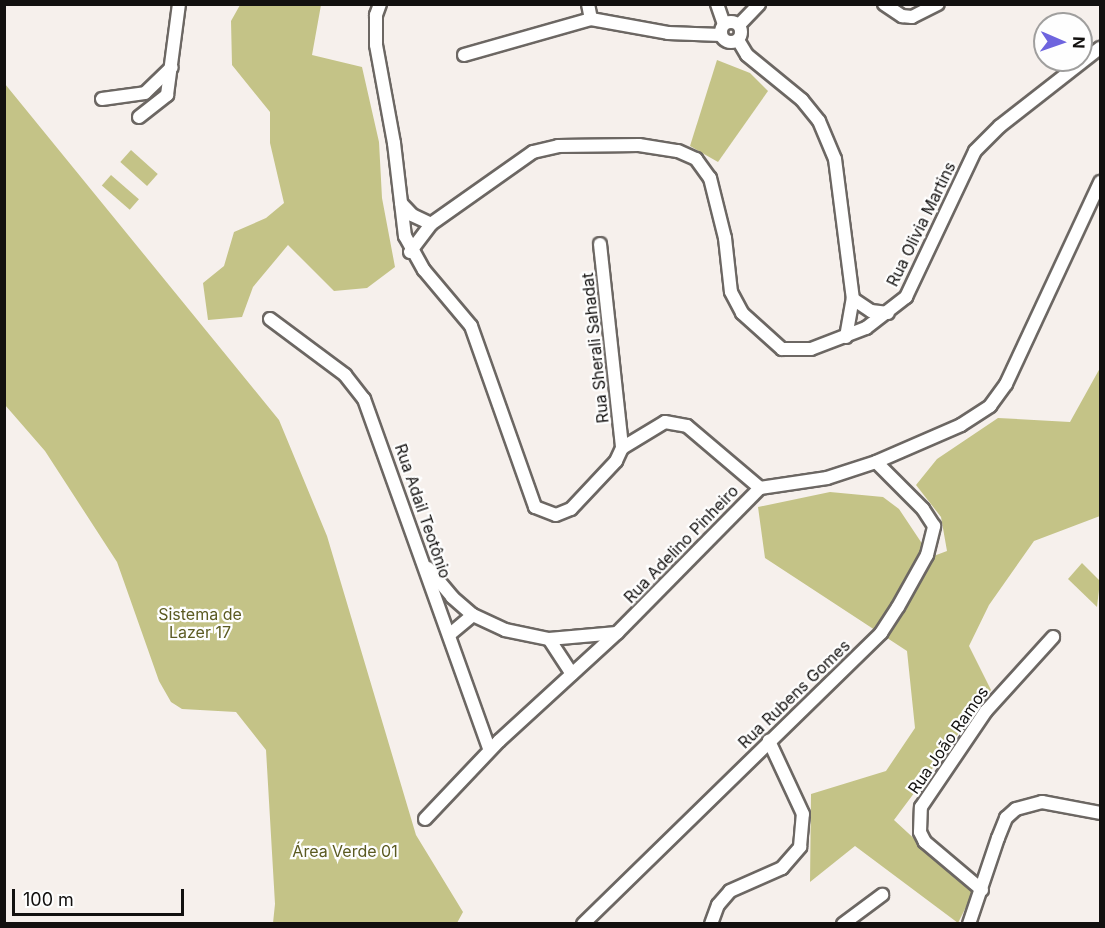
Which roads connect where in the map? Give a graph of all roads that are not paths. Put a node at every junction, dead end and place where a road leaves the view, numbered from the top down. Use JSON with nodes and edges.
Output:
{"nodes":[{"id":1,"x":179,"y":4,"type":"edge"},
{"id":2,"x":380,"y":4,"type":"edge"},
{"id":3,"x":588,"y":4,"type":"edge"},
{"id":4,"x":717,"y":4,"type":"edge"},
{"id":5,"x":759,"y":4,"type":"edge"},
{"id":6,"x":884,"y":4,"type":"edge"},
{"id":7,"x":938,"y":4,"type":"edge"},
{"id":8,"x":591,"y":19,"type":"junction"},
{"id":9,"x":738,"y":25,"type":"junction"},
{"id":10,"x":723,"y":29,"type":"junction"},
{"id":11,"x":738,"y":40,"type":"junction"},
{"id":12,"x":1101,"y":48,"type":"edge"},
{"id":13,"x":464,"y":55,"type":"dead end"},
{"id":14,"x":172,"y":67,"type":"junction"},
{"id":15,"x":102,"y":99,"type":"dead end"},
{"id":16,"x":139,"y":117,"type":"dead end"},
{"id":17,"x":1101,"y":182,"type":"edge"},
{"id":18,"x":400,"y":201,"type":"junction"},
{"id":19,"x":431,"y":224,"type":"junction"},
{"id":20,"x":600,"y":244,"type":"dead end"},
{"id":21,"x":410,"y":252,"type":"junction"},
{"id":22,"x":853,"y":299,"type":"junction"},
{"id":23,"x":888,"y":313,"type":"junction"},
{"id":24,"x":270,"y":319,"type":"dead end"},
{"id":25,"x":846,"y":337,"type":"junction"},
{"id":26,"x":622,"y":448,"type":"junction"},
{"id":27,"x":876,"y":462,"type":"junction"},
{"id":28,"x":760,"y":488,"type":"junction"},
{"id":29,"x":422,"y":561,"type":"junction"},
{"id":30,"x":474,"y":615,"type":"junction"},
{"id":31,"x":618,"y":632,"type":"junction"},
{"id":32,"x":449,"y":635,"type":"junction"},
{"id":33,"x":1053,"y":637,"type":"dead end"},
{"id":34,"x":549,"y":639,"type":"junction"},
{"id":35,"x":572,"y":674,"type":"junction"},
{"id":36,"x":769,"y":741,"type":"junction"},
{"id":37,"x":490,"y":750,"type":"junction"},
{"id":38,"x":1101,"y":813,"type":"edge"},
{"id":39,"x":425,"y":819,"type":"dead end"},
{"id":40,"x":982,"y":890,"type":"junction"},
{"id":41,"x":882,"y":895,"type":"dead end"},
{"id":42,"x":583,"y":924,"type":"edge"},
{"id":43,"x":711,"y":924,"type":"edge"},
{"id":44,"x":843,"y":924,"type":"edge"},
{"id":45,"x":969,"y":924,"type":"edge"}],
"edges":[{"from":1,"to":14,"type":"street"},
{"from":2,"to":18,"type":"street"},
{"from":3,"to":8,"type":"street"},
{"from":4,"to":10,"type":"street"},
{"from":5,"to":9,"type":"street"},
{"from":6,"to":7,"type":"street"},
{"from":8,"to":10,"type":"street"},
{"from":8,"to":13,"type":"street"},
{"from":9,"to":10,"type":"street"},
{"from":9,"to":11,"type":"street"},
{"from":10,"to":11,"type":"street"},
{"from":11,"to":22,"type":"street"},
{"from":12,"to":23,"type":"street","name":"Rua Olivia Martins"},
{"from":14,"to":15,"type":"street"},
{"from":14,"to":16,"type":"street"},
{"from":17,"to":27,"type":"street","name":"Rua Adelino Pinheiro"},
{"from":18,"to":19,"type":"street"},
{"from":18,"to":21,"type":"street"},
{"from":19,"to":21,"type":"street","name":"Rua Olivia Martins"},
{"from":19,"to":25,"type":"street","name":"Rua Olivia Martins"},
{"from":20,"to":26,"type":"street","name":"Rua Sherali Sahadat"},
{"from":21,"to":26,"type":"street"},
{"from":22,"to":23,"type":"street"},
{"from":22,"to":25,"type":"street"},
{"from":23,"to":25,"type":"street","name":"Rua Olivia Martins"},
{"from":24,"to":29,"type":"street","name":"Rua Adail Teotônio"},
{"from":26,"to":28,"type":"street"},
{"from":27,"to":28,"type":"street","name":"Rua Adelino Pinheiro"},
{"from":27,"to":36,"type":"street","name":"Rua Rubens Gomes"},
{"from":28,"to":31,"type":"street","name":"Rua Adelino Pinheiro"},
{"from":29,"to":30,"type":"street"},
{"from":29,"to":32,"type":"street","name":"Rua Adail Teotônio"},
{"from":30,"to":32,"type":"street"},
{"from":30,"to":34,"type":"street"},
{"from":31,"to":34,"type":"street"},
{"from":31,"to":35,"type":"street","name":"Rua Adelino Pinheiro"},
{"from":32,"to":37,"type":"street","name":"Rua Adail Teotônio"},
{"from":33,"to":40,"type":"street","name":"Rua João Ramos"},
{"from":34,"to":35,"type":"street"},
{"from":35,"to":37,"type":"street","name":"Rua Adelino Pinheiro"},
{"from":36,"to":42,"type":"street","name":"Rua Rubens Gomes"},
{"from":36,"to":43,"type":"street"},
{"from":37,"to":39,"type":"street","name":"Rua Adelino Pinheiro"},
{"from":38,"to":40,"type":"street"},
{"from":40,"to":45,"type":"street"},
{"from":41,"to":44,"type":"street"}]}
